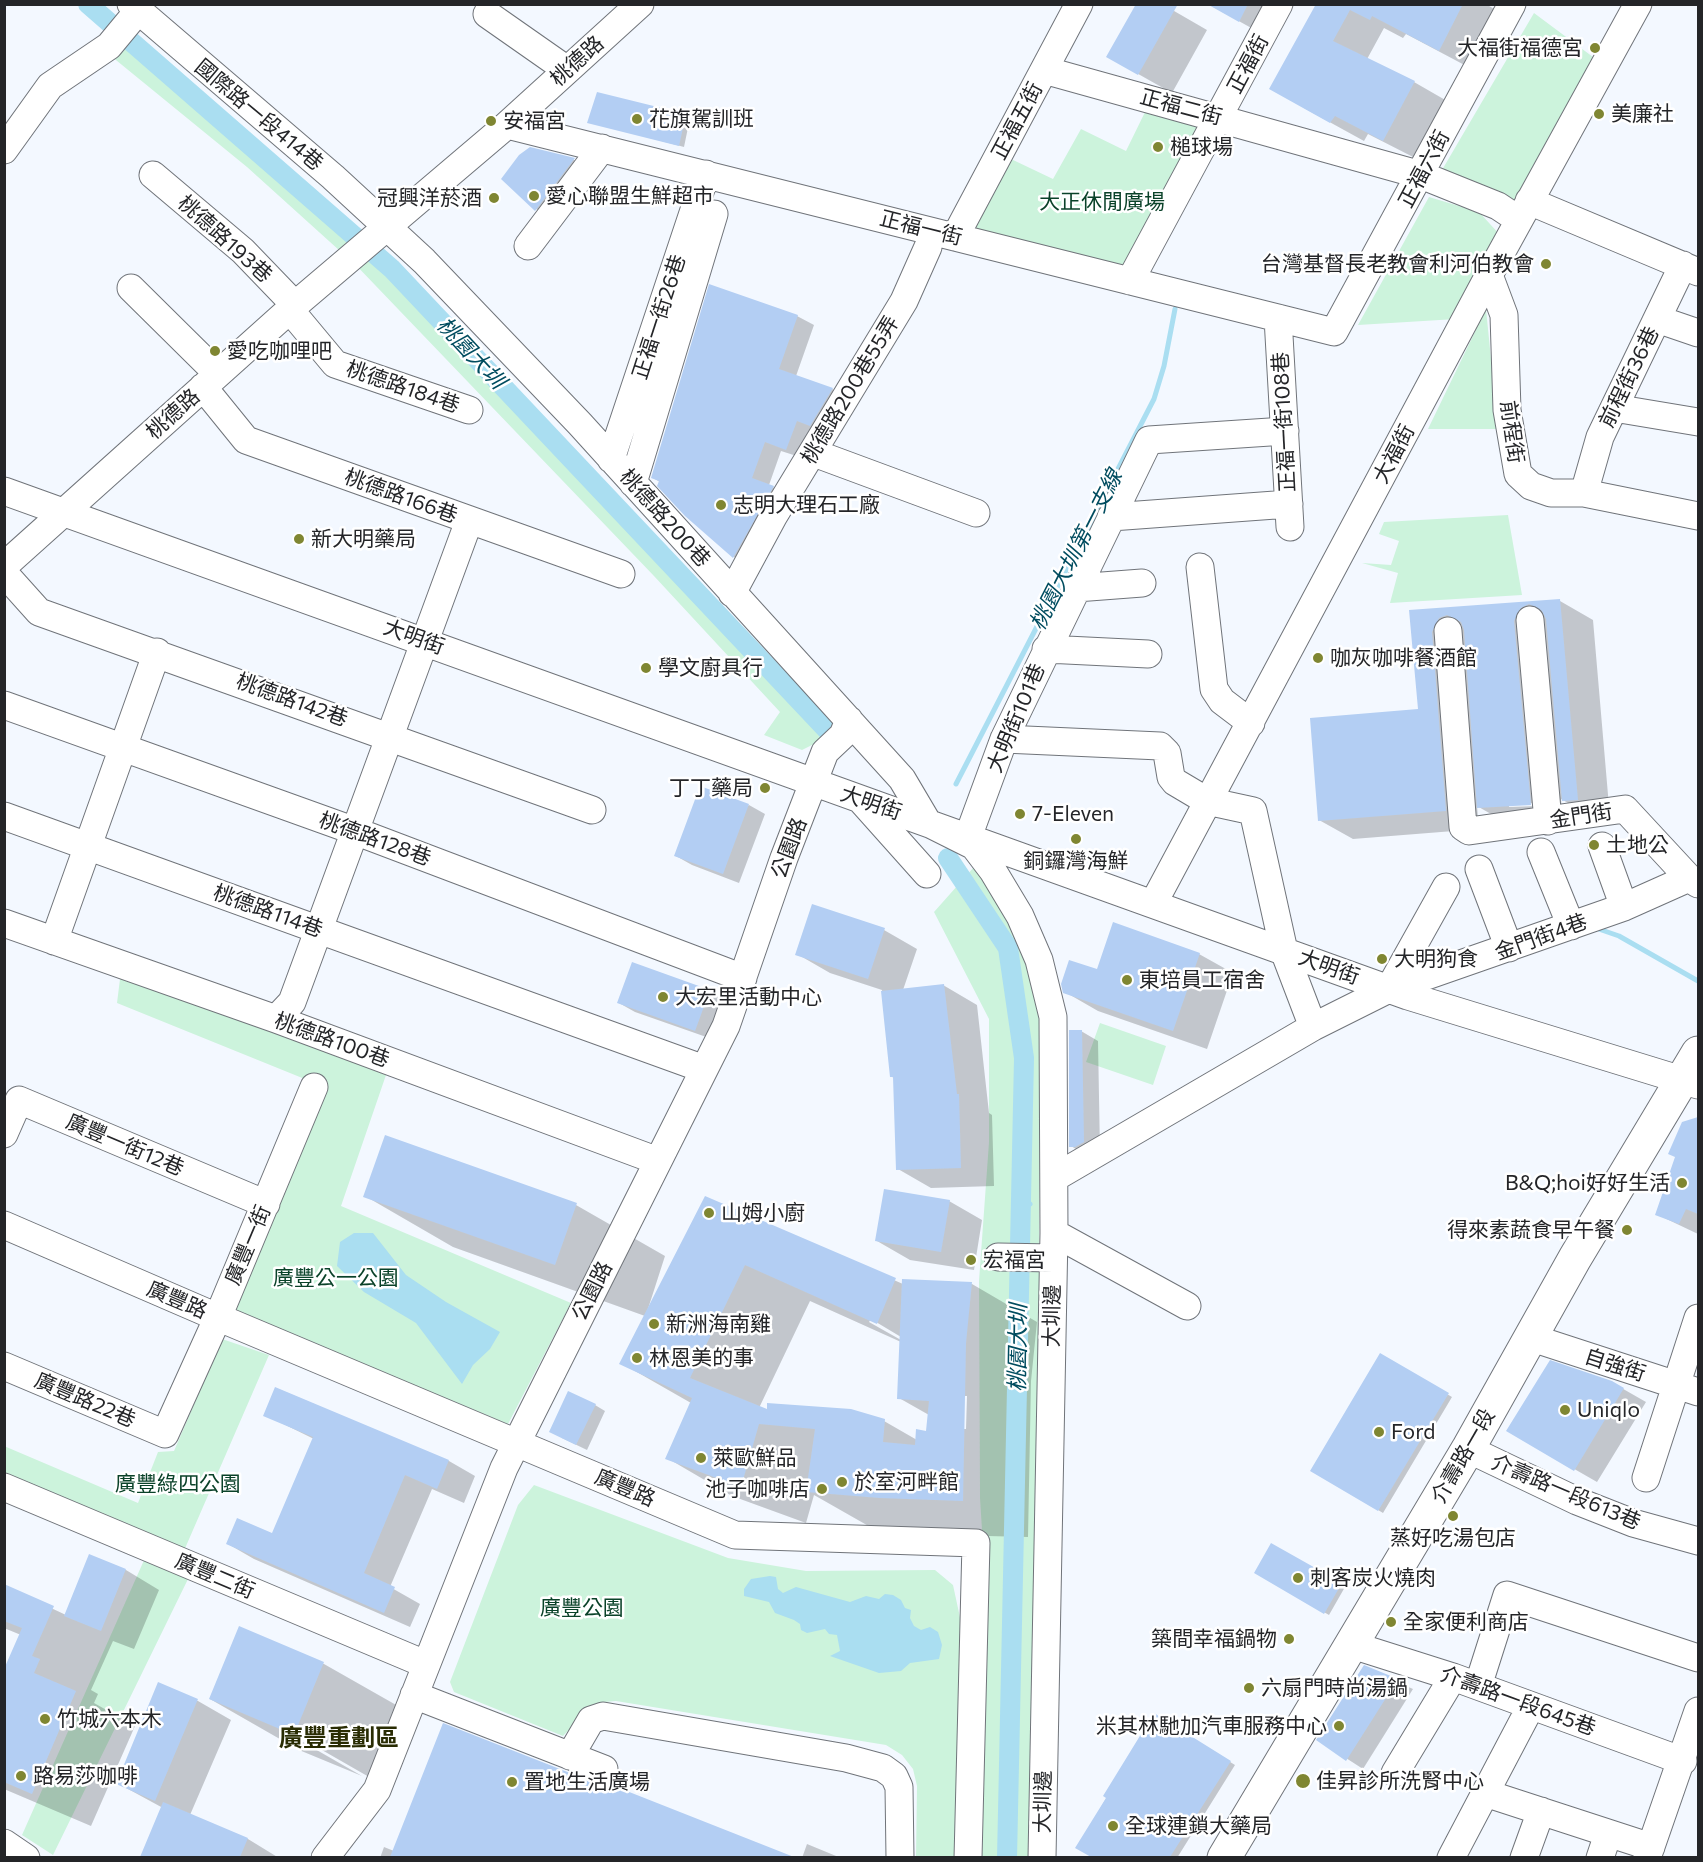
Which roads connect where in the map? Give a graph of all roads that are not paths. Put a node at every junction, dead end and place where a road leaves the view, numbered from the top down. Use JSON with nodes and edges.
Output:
{"nodes":[{"id":1,"x":1079,"y":4,"type":"edge"},
{"id":2,"x":1279,"y":4,"type":"edge"},
{"id":3,"x":1512,"y":4,"type":"edge"},
{"id":4,"x":1638,"y":4,"type":"edge"},
{"id":5,"x":632,"y":6,"type":"edge"},
{"id":6,"x":133,"y":12,"type":"edge"},
{"id":7,"x":487,"y":14,"type":"dead end"},
{"id":8,"x":567,"y":70,"type":"junction"},
{"id":9,"x":1044,"y":70,"type":"junction"},
{"id":10,"x":1219,"y":117,"type":"junction"},
{"id":11,"x":507,"y":125,"type":"junction"},
{"id":12,"x":602,"y":148,"type":"junction"},
{"id":13,"x":4,"y":150,"type":"edge"},
{"id":14,"x":706,"y":174,"type":"junction"},
{"id":15,"x":153,"y":175,"type":"dead end"},
{"id":16,"x":1421,"y":175,"type":"junction"},
{"id":17,"x":1524,"y":210,"type":"junction"},
{"id":18,"x":714,"y":214,"type":"dead end"},
{"id":19,"x":382,"y":230,"type":"junction"},
{"id":20,"x":955,"y":237,"type":"junction"},
{"id":21,"x":528,"y":246,"type":"dead end"},
{"id":22,"x":928,"y":247,"type":"dead end"},
{"id":23,"x":1691,"y":268,"type":"edge"},
{"id":24,"x":1489,"y":275,"type":"junction"},
{"id":25,"x":1130,"y":281,"type":"junction"},
{"id":26,"x":131,"y":288,"type":"dead end"},
{"id":27,"x":293,"y":307,"type":"junction"},
{"id":28,"x":1278,"y":318,"type":"junction"},
{"id":29,"x":1657,"y":319,"type":"junction"},
{"id":30,"x":1334,"y":332,"type":"joint"},
{"id":31,"x":1698,"y":333,"type":"edge"},
{"id":32,"x":211,"y":381,"type":"junction"},
{"id":33,"x":1614,"y":408,"type":"junction"},
{"id":34,"x":469,"y":410,"type":"dead end"},
{"id":35,"x":1698,"y":422,"type":"edge"},
{"id":36,"x":1285,"y":431,"type":"junction"},
{"id":37,"x":814,"y":453,"type":"junction"},
{"id":38,"x":611,"y":459,"type":"junction"},
{"id":39,"x":633,"y":483,"type":"junction"},
{"id":40,"x":4,"y":491,"type":"edge"},
{"id":41,"x":1584,"y":493,"type":"junction"},
{"id":42,"x":65,"y":511,"type":"junction"},
{"id":43,"x":976,"y":513,"type":"dead end"},
{"id":44,"x":1698,"y":516,"type":"edge"},
{"id":45,"x":1111,"y":517,"type":"junction"},
{"id":46,"x":469,"y":521,"type":"junction"},
{"id":47,"x":4,"y":566,"type":"edge"},
{"id":48,"x":1200,"y":567,"type":"dead end"},
{"id":49,"x":4,"y":573,"type":"edge"},
{"id":50,"x":621,"y":574,"type":"dead end"},
{"id":51,"x":1142,"y":583,"type":"dead end"},
{"id":52,"x":1076,"y":588,"type":"junction"},
{"id":53,"x":732,"y":593,"type":"junction"},
{"id":54,"x":1530,"y":620,"type":"dead end"},
{"id":55,"x":1448,"y":632,"type":"dead end"},
{"id":56,"x":425,"y":641,"type":"junction"},
{"id":57,"x":1046,"y":649,"type":"junction"},
{"id":58,"x":157,"y":652,"type":"junction"},
{"id":59,"x":1148,"y":654,"type":"dead end"},
{"id":60,"x":4,"y":705,"type":"edge"},
{"id":61,"x":849,"y":720,"type":"junction"},
{"id":62,"x":1251,"y":723,"type":"junction"},
{"id":63,"x":390,"y":736,"type":"junction"},
{"id":64,"x":1004,"y":739,"type":"junction"},
{"id":65,"x":124,"y":748,"type":"junction"},
{"id":66,"x":813,"y":783,"type":"junction"},
{"id":67,"x":858,"y":797,"type":"junction"},
{"id":68,"x":1208,"y":801,"type":"junction"},
{"id":69,"x":592,"y":810,"type":"dead end"},
{"id":70,"x":4,"y":816,"type":"edge"},
{"id":71,"x":1548,"y":821,"type":"junction"},
{"id":72,"x":928,"y":823,"type":"junction"},
{"id":73,"x":355,"y":831,"type":"junction"},
{"id":74,"x":968,"y":837,"type":"junction"},
{"id":75,"x":87,"y":846,"type":"junction"},
{"id":76,"x":1602,"y":846,"type":"dead end"},
{"id":77,"x":1541,"y":852,"type":"dead end"},
{"id":78,"x":1479,"y":869,"type":"dead end"},
{"id":79,"x":927,"y":874,"type":"dead end"},
{"id":80,"x":1694,"y":881,"type":"edge"},
{"id":81,"x":1446,"y":887,"type":"dead end"},
{"id":82,"x":1153,"y":904,"type":"junction"},
{"id":83,"x":1624,"y":908,"type":"junction"},
{"id":84,"x":4,"y":923,"type":"edge"},
{"id":85,"x":1571,"y":926,"type":"junction"},
{"id":86,"x":319,"y":929,"type":"junction"},
{"id":87,"x":54,"y":941,"type":"junction"},
{"id":88,"x":1509,"y":948,"type":"junction"},
{"id":89,"x":1284,"y":951,"type":"junction"},
{"id":90,"x":743,"y":978,"type":"junction"},
{"id":91,"x":1396,"y":992,"type":"junction"},
{"id":92,"x":276,"y":1019,"type":"junction"},
{"id":93,"x":1313,"y":1027,"type":"junction"},
{"id":94,"x":704,"y":1069,"type":"junction"},
{"id":95,"x":1693,"y":1073,"type":"edge"},
{"id":96,"x":314,"y":1087,"type":"dead end"},
{"id":97,"x":4,"y":1134,"type":"edge"},
{"id":98,"x":658,"y":1161,"type":"junction"},
{"id":99,"x":1054,"y":1178,"type":"junction"},
{"id":100,"x":266,"y":1204,"type":"junction"},
{"id":101,"x":4,"y":1225,"type":"edge"},
{"id":102,"x":1049,"y":1250,"type":"junction"},
{"id":103,"x":1005,"y":1258,"type":"dead end"},
{"id":104,"x":1187,"y":1306,"type":"dead end"},
{"id":105,"x":218,"y":1317,"type":"junction"},
{"id":106,"x":1698,"y":1318,"type":"edge"},
{"id":107,"x":1532,"y":1338,"type":"junction"},
{"id":108,"x":4,"y":1366,"type":"edge"},
{"id":109,"x":1687,"y":1388,"type":"edge"},
{"id":110,"x":165,"y":1434,"type":"joint"},
{"id":111,"x":517,"y":1443,"type":"junction"},
{"id":112,"x":1468,"y":1449,"type":"junction"},
{"id":113,"x":1646,"y":1478,"type":"dead end"},
{"id":114,"x":4,"y":1487,"type":"edge"},
{"id":115,"x":1698,"y":1542,"type":"edge"},
{"id":116,"x":1352,"y":1645,"type":"junction"},
{"id":117,"x":1698,"y":1658,"type":"edge"},
{"id":118,"x":425,"y":1664,"type":"junction"},
{"id":119,"x":1466,"y":1682,"type":"junction"},
{"id":120,"x":414,"y":1695,"type":"junction"},
{"id":121,"x":1531,"y":1706,"type":"junction"},
{"id":122,"x":1698,"y":1712,"type":"edge"},
{"id":123,"x":1690,"y":1752,"type":"edge"},
{"id":124,"x":570,"y":1756,"type":"junction"},
{"id":125,"x":604,"y":1770,"type":"dead end"},
{"id":126,"x":1395,"y":1773,"type":"dead end"},
{"id":127,"x":1485,"y":1793,"type":"junction"},
{"id":128,"x":1540,"y":1811,"type":"junction"},
{"id":129,"x":4,"y":1843,"type":"edge"},
{"id":130,"x":1649,"y":1852,"type":"edge"},
{"id":131,"x":1232,"y":1855,"type":"edge"},
{"id":132,"x":26,"y":1857,"type":"edge"},
{"id":133,"x":325,"y":1857,"type":"edge"},
{"id":134,"x":900,"y":1857,"type":"edge"},
{"id":135,"x":968,"y":1857,"type":"edge"},
{"id":136,"x":1042,"y":1857,"type":"edge"},
{"id":137,"x":1451,"y":1857,"type":"edge"},
{"id":138,"x":1524,"y":1857,"type":"edge"}],
"edges":[{"from":1,"to":9,"type":"street","name":"正福五街"},
{"from":2,"to":10,"type":"street","name":"正福街"},
{"from":3,"to":16,"type":"street","name":"正福六街"},
{"from":4,"to":17,"type":"street","name":"大福街"},
{"from":5,"to":8,"type":"street","name":"桃德路"},
{"from":6,"to":13,"type":"street"},
{"from":6,"to":19,"type":"street","name":"國際路一段414巷"},
{"from":7,"to":8,"type":"street"},
{"from":8,"to":11,"type":"street","name":"桃德路"},
{"from":9,"to":10,"type":"street","name":"正福二街"},
{"from":9,"to":20,"type":"street","name":"正福五街"},
{"from":10,"to":16,"type":"street","name":"正福二街"},
{"from":10,"to":25,"type":"street","name":"正福街"},
{"from":11,"to":12,"type":"street","name":"正福一街"},
{"from":11,"to":19,"type":"street","name":"桃德路"},
{"from":12,"to":14,"type":"street","name":"正福一街"},
{"from":12,"to":21,"type":"street"},
{"from":14,"to":20,"type":"street","name":"正福一街"},
{"from":14,"to":38,"type":"street","name":"正福一街26巷"},
{"from":15,"to":27,"type":"street","name":"桃德路193巷"},
{"from":16,"to":17,"type":"street","name":"正福二街"},
{"from":16,"to":30,"type":"street","name":"正福六街"},
{"from":17,"to":23,"type":"street","name":"正福二街"},
{"from":17,"to":24,"type":"street","name":"大福街"},
{"from":18,"to":39,"type":"street"},
{"from":19,"to":27,"type":"street","name":"桃德路"},
{"from":19,"to":38,"type":"street","name":"桃德路200巷"},
{"from":20,"to":25,"type":"street","name":"正福一街"},
{"from":22,"to":37,"type":"street","name":"桃德路200巷55弄"},
{"from":23,"to":29,"type":"street","name":"前程街36巷"},
{"from":24,"to":41,"type":"street","name":"前程街"},
{"from":24,"to":62,"type":"street","name":"大福街"},
{"from":25,"to":28,"type":"street","name":"正福一街"},
{"from":26,"to":32,"type":"street","name":"桃德路166巷"},
{"from":27,"to":32,"type":"street","name":"桃德路"},
{"from":27,"to":34,"type":"street","name":"桃德路184巷"},
{"from":28,"to":30,"type":"street","name":"正福一街"},
{"from":28,"to":36,"type":"street","name":"正福一街108巷"},
{"from":29,"to":31,"type":"street"},
{"from":29,"to":33,"type":"street","name":"前程街36巷"},
{"from":32,"to":42,"type":"street","name":"桃德路"},
{"from":32,"to":46,"type":"street","name":"桃德路166巷"},
{"from":33,"to":35,"type":"street"},
{"from":33,"to":41,"type":"street","name":"前程街36巷"},
{"from":36,"to":45,"type":"street","name":"大明街101巷"},
{"from":36,"to":45,"type":"street","name":"正福一街108巷"},
{"from":37,"to":43,"type":"street"},
{"from":37,"to":53,"type":"street","name":"桃德路200巷55弄"},
{"from":38,"to":39,"type":"street","name":"桃德路200巷"},
{"from":39,"to":53,"type":"street","name":"桃德路200巷"},
{"from":40,"to":42,"type":"street","name":"大明街"},
{"from":41,"to":44,"type":"street","name":"前程街"},
{"from":42,"to":47,"type":"street","name":"桃德路"},
{"from":42,"to":56,"type":"street","name":"大明街"},
{"from":45,"to":52,"type":"street","name":"大明街101巷"},
{"from":46,"to":50,"type":"street","name":"桃德路166巷"},
{"from":46,"to":56,"type":"street"},
{"from":48,"to":62,"type":"street"},
{"from":49,"to":58,"type":"street","name":"桃德路142巷"},
{"from":51,"to":52,"type":"street"},
{"from":52,"to":57,"type":"street","name":"大明街101巷"},
{"from":53,"to":61,"type":"street","name":"桃德路200巷"},
{"from":54,"to":71,"type":"street"},
{"from":55,"to":71,"type":"street","name":"金門街"},
{"from":56,"to":63,"type":"street"},
{"from":56,"to":66,"type":"street","name":"大明街"},
{"from":57,"to":59,"type":"street"},
{"from":57,"to":64,"type":"street","name":"大明街101巷"},
{"from":58,"to":63,"type":"street","name":"桃德路142巷"},
{"from":58,"to":65,"type":"street"},
{"from":60,"to":65,"type":"street","name":"桃德路128巷"},
{"from":61,"to":66,"type":"street","name":"公園路"},
{"from":61,"to":72,"type":"street","name":"桃德路200巷"},
{"from":62,"to":68,"type":"street","name":"大福街"},
{"from":63,"to":69,"type":"street","name":"桃德路142巷"},
{"from":63,"to":73,"type":"street"},
{"from":64,"to":68,"type":"street"},
{"from":64,"to":74,"type":"street","name":"大明街101巷"},
{"from":65,"to":73,"type":"street","name":"桃德路128巷"},
{"from":65,"to":75,"type":"street"},
{"from":66,"to":67,"type":"street","name":"大明街"},
{"from":66,"to":90,"type":"street","name":"公園路"},
{"from":67,"to":72,"type":"street","name":"大明街"},
{"from":67,"to":79,"type":"street"},
{"from":68,"to":82,"type":"street","name":"大福街"},
{"from":68,"to":89,"type":"street"},
{"from":70,"to":75,"type":"street","name":"桃德路114巷"},
{"from":71,"to":80,"type":"street","name":"金門街"},
{"from":72,"to":74,"type":"street","name":"大明街"},
{"from":72,"to":99,"type":"street","name":"大圳邊"},
{"from":73,"to":86,"type":"street"},
{"from":73,"to":90,"type":"street","name":"桃德路128巷"},
{"from":74,"to":82,"type":"street","name":"大明街"},
{"from":75,"to":86,"type":"street","name":"桃德路114巷"},
{"from":75,"to":87,"type":"street"},
{"from":76,"to":83,"type":"street"},
{"from":77,"to":85,"type":"street"},
{"from":78,"to":88,"type":"street"},
{"from":80,"to":83,"type":"street","name":"金門街4巷"},
{"from":81,"to":91,"type":"street"},
{"from":82,"to":89,"type":"street","name":"大明街"},
{"from":83,"to":85,"type":"street","name":"金門街4巷"},
{"from":84,"to":87,"type":"street","name":"桃德路100巷"},
{"from":85,"to":88,"type":"street","name":"金門街4巷"},
{"from":86,"to":92,"type":"street"},
{"from":86,"to":94,"type":"street","name":"桃德路114巷"},
{"from":87,"to":92,"type":"street","name":"桃德路100巷"},
{"from":88,"to":91,"type":"street","name":"金門街4巷"},
{"from":89,"to":91,"type":"street","name":"大明街"},
{"from":89,"to":93,"type":"street"},
{"from":90,"to":94,"type":"street","name":"公園路"},
{"from":91,"to":93,"type":"street","name":"金門街4巷"},
{"from":91,"to":95,"type":"street","name":"大明街"},
{"from":92,"to":98,"type":"street","name":"桃德路100巷"},
{"from":93,"to":99,"type":"street","name":"金門街4巷"},
{"from":94,"to":98,"type":"street","name":"公園路"},
{"from":95,"to":107,"type":"main road","name":"介壽路一段"},
{"from":96,"to":100,"type":"street","name":"廣豐一街"},
{"from":97,"to":100,"type":"street","name":"廣豐一街12巷"},
{"from":98,"to":111,"type":"street","name":"公園路"},
{"from":99,"to":102,"type":"street","name":"大圳邊"},
{"from":100,"to":105,"type":"street","name":"廣豐一街"},
{"from":101,"to":105,"type":"street","name":"廣豐路"},
{"from":102,"to":103,"type":"street"},
{"from":102,"to":104,"type":"street"},
{"from":102,"to":136,"type":"street","name":"大圳邊"},
{"from":105,"to":110,"type":"street","name":"廣豐一街"},
{"from":105,"to":111,"type":"street","name":"廣豐路"},
{"from":106,"to":109,"type":"street"},
{"from":107,"to":109,"type":"street","name":"自強街"},
{"from":107,"to":112,"type":"main road","name":"介壽路一段"},
{"from":108,"to":110,"type":"street","name":"廣豐路22巷"},
{"from":109,"to":113,"type":"street"},
{"from":111,"to":118,"type":"street","name":"公園路"},
{"from":111,"to":135,"type":"street","name":"廣豐路"},
{"from":112,"to":115,"type":"street","name":"介壽路一段613巷"},
{"from":112,"to":116,"type":"main road","name":"介壽路一段"},
{"from":114,"to":118,"type":"street","name":"廣豐二街"},
{"from":116,"to":119,"type":"street","name":"介壽路一段645巷"},
{"from":116,"to":131,"type":"main road","name":"介壽路一段"},
{"from":117,"to":119,"type":"street"},
{"from":118,"to":120,"type":"street","name":"公園路"},
{"from":119,"to":121,"type":"street","name":"介壽路一段645巷"},
{"from":119,"to":126,"type":"street"},
{"from":120,"to":124,"type":"street"},
{"from":120,"to":133,"type":"street","name":"公園路"},
{"from":121,"to":123,"type":"street","name":"介壽路一段645巷"},
{"from":121,"to":127,"type":"street"},
{"from":122,"to":123,"type":"street"},
{"from":123,"to":130,"type":"street"},
{"from":124,"to":125,"type":"street"},
{"from":124,"to":134,"type":"street"},
{"from":127,"to":128,"type":"street"},
{"from":127,"to":137,"type":"street"},
{"from":128,"to":130,"type":"street"},
{"from":128,"to":138,"type":"street"},
{"from":129,"to":132,"type":"street"}]}
